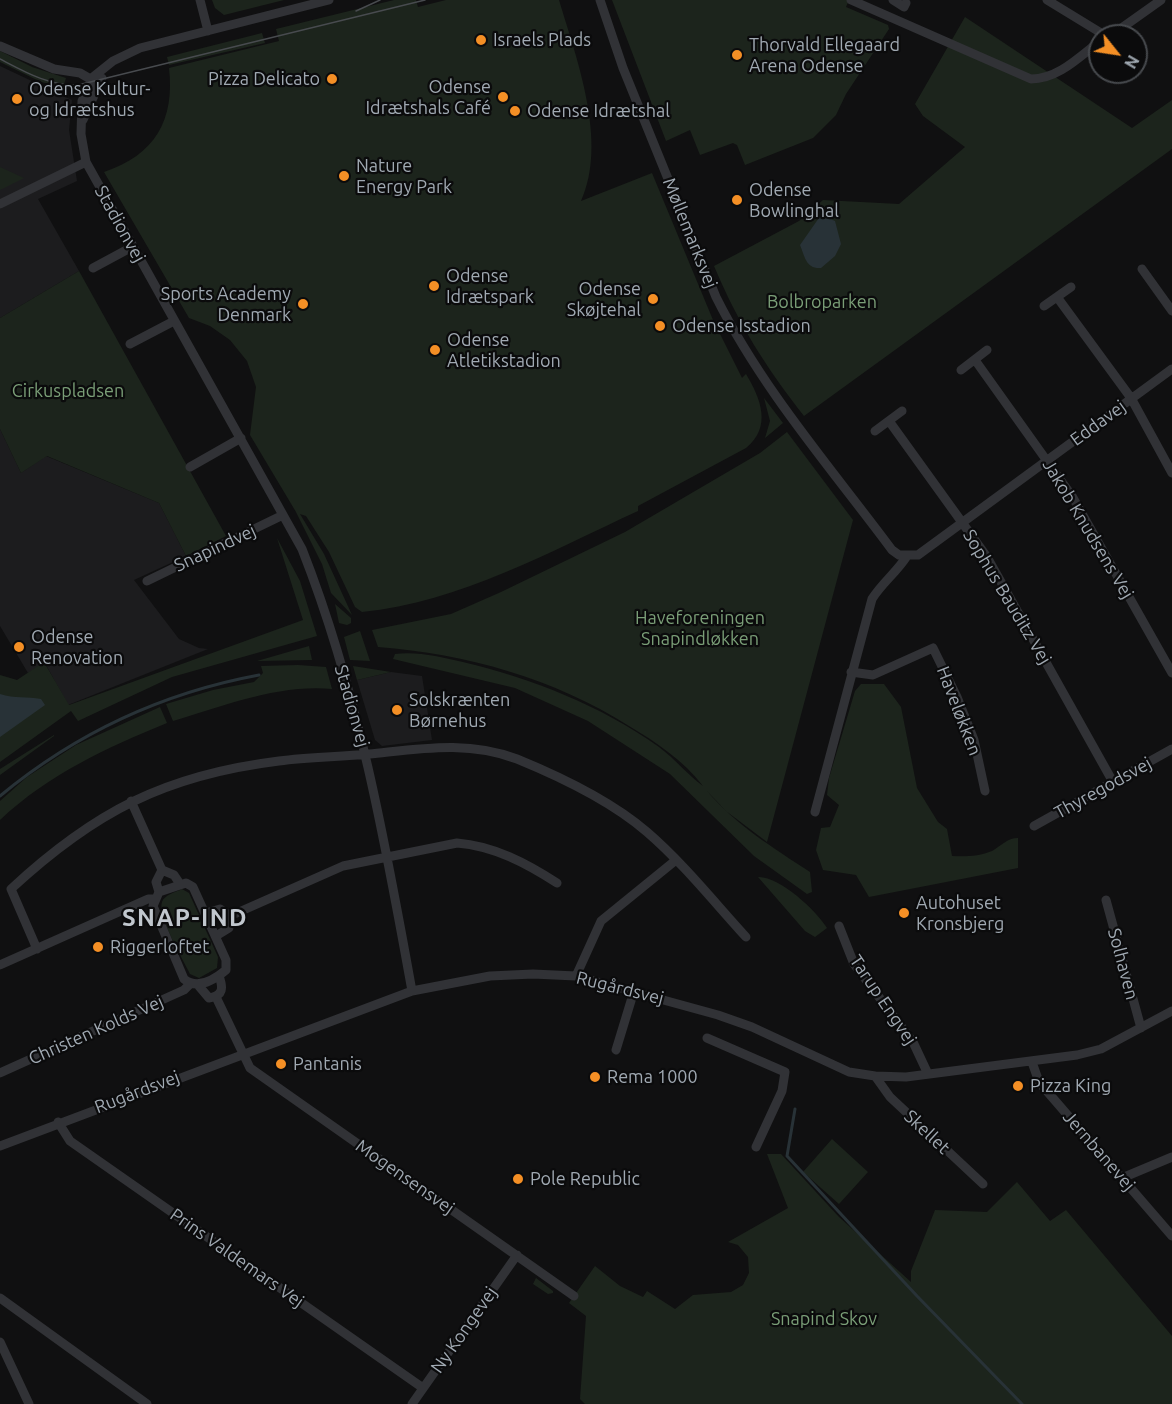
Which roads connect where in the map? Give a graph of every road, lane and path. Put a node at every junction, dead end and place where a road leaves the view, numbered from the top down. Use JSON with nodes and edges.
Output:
{"nodes":[{"id":1,"x":200,"y":0,"type":"edge"},
{"id":2,"x":329,"y":0,"type":"edge"},
{"id":3,"x":600,"y":0,"type":"edge"},
{"id":4,"x":851,"y":0,"type":"edge"},
{"id":5,"x":893,"y":0,"type":"edge"},
{"id":6,"x":1047,"y":0,"type":"edge"},
{"id":7,"x":1161,"y":0,"type":"edge"},
{"id":8,"x":906,"y":3,"type":"dead end"},
{"id":9,"x":1124,"y":24,"type":"edge"},
{"id":10,"x":1088,"y":25,"type":"edge"},
{"id":11,"x":208,"y":31,"type":"junction"},
{"id":12,"x":0,"y":46,"type":"edge"},
{"id":13,"x":1088,"y":50,"type":"edge"},
{"id":14,"x":96,"y":81,"type":"junction"},
{"id":15,"x":86,"y":162,"type":"junction"},
{"id":16,"x":0,"y":204,"type":"edge"},
{"id":17,"x":132,"y":247,"type":"junction"},
{"id":18,"x":93,"y":268,"type":"dead end"},
{"id":19,"x":1142,"y":269,"type":"dead end"},
{"id":20,"x":1071,"y":287,"type":"dead end"},
{"id":21,"x":1057,"y":297,"type":"junction"},
{"id":22,"x":1044,"y":306,"type":"dead end"},
{"id":23,"x":1172,"y":311,"type":"edge"},
{"id":24,"x":174,"y":321,"type":"junction"},
{"id":25,"x":130,"y":344,"type":"dead end"},
{"id":26,"x":987,"y":350,"type":"dead end"},
{"id":27,"x":975,"y":360,"type":"junction"},
{"id":28,"x":1172,"y":369,"type":"edge"},
{"id":29,"x":961,"y":370,"type":"dead end"},
{"id":30,"x":1131,"y":398,"type":"junction"},
{"id":31,"x":902,"y":411,"type":"dead end"},
{"id":32,"x":889,"y":421,"type":"junction"},
{"id":33,"x":875,"y":431,"type":"dead end"},
{"id":34,"x":241,"y":438,"type":"junction"},
{"id":35,"x":1048,"y":460,"type":"junction"},
{"id":36,"x":190,"y":467,"type":"dead end"},
{"id":37,"x":1172,"y":473,"type":"edge"},
{"id":38,"x":283,"y":515,"type":"junction"},
{"id":39,"x":963,"y":522,"type":"junction"},
{"id":40,"x":907,"y":556,"type":"junction"},
{"id":41,"x":147,"y":581,"type":"dead end"},
{"id":42,"x":851,"y":672,"type":"junction"},
{"id":43,"x":1172,"y":673,"type":"edge"},
{"id":44,"x":1172,"y":749,"type":"edge"},
{"id":45,"x":366,"y":754,"type":"junction"},
{"id":46,"x":1113,"y":782,"type":"junction"},
{"id":47,"x":985,"y":791,"type":"dead end"},
{"id":48,"x":131,"y":801,"type":"junction"},
{"id":49,"x":815,"y":812,"type":"dead end"},
{"id":50,"x":1034,"y":826,"type":"dead end"},
{"id":51,"x":388,"y":857,"type":"junction"},
{"id":52,"x":676,"y":860,"type":"junction"},
{"id":53,"x":162,"y":870,"type":"junction"},
{"id":54,"x":557,"y":883,"type":"dead end"},
{"id":55,"x":180,"y":884,"type":"junction"},
{"id":56,"x":157,"y":896,"type":"junction"},
{"id":57,"x":1106,"y":900,"type":"dead end"},
{"id":58,"x":206,"y":913,"type":"junction"},
{"id":59,"x":230,"y":916,"type":"junction"},
{"id":60,"x":839,"y":926,"type":"dead end"},
{"id":61,"x":216,"y":936,"type":"junction"},
{"id":62,"x":746,"y":937,"type":"dead end"},
{"id":63,"x":37,"y":949,"type":"junction"},
{"id":64,"x":0,"y":965,"type":"edge"},
{"id":65,"x":219,"y":976,"type":"junction"},
{"id":66,"x":576,"y":976,"type":"junction"},
{"id":67,"x":194,"y":985,"type":"junction"},
{"id":68,"x":412,"y":991,"type":"junction"},
{"id":69,"x":634,"y":991,"type":"junction"},
{"id":70,"x":216,"y":997,"type":"junction"},
{"id":71,"x":1172,"y":1011,"type":"edge"},
{"id":72,"x":1141,"y":1028,"type":"junction"},
{"id":73,"x":707,"y":1038,"type":"dead end"},
{"id":74,"x":616,"y":1050,"type":"dead end"},
{"id":75,"x":242,"y":1053,"type":"junction"},
{"id":76,"x":1032,"y":1062,"type":"junction"},
{"id":77,"x":0,"y":1072,"type":"edge"},
{"id":78,"x":927,"y":1074,"type":"junction"},
{"id":79,"x":875,"y":1076,"type":"junction"},
{"id":80,"x":58,"y":1122,"type":"junction"},
{"id":81,"x":0,"y":1146,"type":"edge"},
{"id":82,"x":756,"y":1147,"type":"dead end"},
{"id":83,"x":1172,"y":1157,"type":"edge"},
{"id":84,"x":1122,"y":1178,"type":"junction"},
{"id":85,"x":983,"y":1184,"type":"dead end"},
{"id":86,"x":1172,"y":1236,"type":"edge"},
{"id":87,"x":517,"y":1256,"type":"junction"},
{"id":88,"x":574,"y":1296,"type":"dead end"},
{"id":89,"x":0,"y":1298,"type":"edge"},
{"id":90,"x":0,"y":1342,"type":"edge"},
{"id":91,"x":423,"y":1388,"type":"junction"},
{"id":92,"x":29,"y":1404,"type":"edge"},
{"id":93,"x":147,"y":1404,"type":"edge"},
{"id":94,"x":412,"y":1404,"type":"edge"}],
"edges":[{"from":1,"to":11,"type":"street"},
{"from":2,"to":11,"type":"street","name":"Stadionvej"},
{"from":3,"to":40,"type":"street","name":"Møllemarksvej"},
{"from":4,"to":13,"type":"street"},
{"from":5,"to":8,"type":"street"},
{"from":6,"to":10,"type":"street"},
{"from":7,"to":9,"type":"street"},
{"from":11,"to":14,"type":"street","name":"Stadionvej"},
{"from":12,"to":14,"type":"street"},
{"from":14,"to":15,"type":"street","name":"Stadionvej"},
{"from":15,"to":16,"type":"street"},
{"from":15,"to":17,"type":"street","name":"Stadionvej"},
{"from":17,"to":18,"type":"street"},
{"from":17,"to":24,"type":"street","name":"Stadionvej"},
{"from":19,"to":23,"type":"street"},
{"from":20,"to":21,"type":"street"},
{"from":21,"to":22,"type":"street"},
{"from":21,"to":30,"type":"street"},
{"from":24,"to":25,"type":"street"},
{"from":24,"to":34,"type":"street","name":"Stadionvej"},
{"from":26,"to":27,"type":"street"},
{"from":27,"to":29,"type":"street"},
{"from":27,"to":35,"type":"street","name":"Jakob Knudsens Vej"},
{"from":28,"to":30,"type":"street","name":"Eddavej"},
{"from":30,"to":35,"type":"street","name":"Eddavej"},
{"from":30,"to":37,"type":"street"},
{"from":31,"to":32,"type":"street"},
{"from":32,"to":33,"type":"street"},
{"from":32,"to":39,"type":"street","name":"Sophus Bauditz Vej"},
{"from":34,"to":36,"type":"street"},
{"from":34,"to":38,"type":"street","name":"Stadionvej"},
{"from":35,"to":39,"type":"street","name":"Eddavej"},
{"from":35,"to":43,"type":"street","name":"Jakob Knudsens Vej"},
{"from":38,"to":41,"type":"street","name":"Snapindvej"},
{"from":38,"to":45,"type":"street","name":"Stadionvej"},
{"from":39,"to":40,"type":"street","name":"Eddavej"},
{"from":39,"to":46,"type":"street","name":"Sophus Bauditz Vej"},
{"from":40,"to":42,"type":"street"},
{"from":42,"to":47,"type":"street","name":"Haveløkken"},
{"from":42,"to":49,"type":"street"},
{"from":44,"to":46,"type":"street","name":"Thyregodsvej"},
{"from":45,"to":48,"type":"street"},
{"from":45,"to":51,"type":"street","name":"Stadionvej"},
{"from":45,"to":52,"type":"street"},
{"from":46,"to":50,"type":"street","name":"Thyregodsvej"},
{"from":48,"to":53,"type":"street"},
{"from":48,"to":63,"type":"street"},
{"from":51,"to":54,"type":"street"},
{"from":51,"to":59,"type":"street"},
{"from":51,"to":68,"type":"street","name":"Stadionvej"},
{"from":52,"to":62,"type":"street"},
{"from":52,"to":66,"type":"street"},
{"from":53,"to":55,"type":"street"},
{"from":53,"to":56,"type":"street"},
{"from":55,"to":56,"type":"street"},
{"from":55,"to":58,"type":"street"},
{"from":56,"to":63,"type":"street"},
{"from":56,"to":67,"type":"street"},
{"from":57,"to":72,"type":"street","name":"Solhaven"},
{"from":58,"to":59,"type":"street"},
{"from":58,"to":61,"type":"street"},
{"from":59,"to":61,"type":"street"},
{"from":60,"to":78,"type":"street","name":"Tarup Engvej"},
{"from":61,"to":65,"type":"street"},
{"from":63,"to":64,"type":"street"},
{"from":65,"to":67,"type":"street","name":"Christen Kolds Vej"},
{"from":65,"to":70,"type":"street"},
{"from":66,"to":68,"type":"street","name":"Rugårdsvej"},
{"from":66,"to":69,"type":"street","name":"Rugårdsvej"},
{"from":67,"to":70,"type":"street"},
{"from":67,"to":77,"type":"street","name":"Christen Kolds Vej"},
{"from":68,"to":75,"type":"street","name":"Rugårdsvej"},
{"from":69,"to":74,"type":"street"},
{"from":69,"to":79,"type":"street","name":"Rugårdsvej"},
{"from":70,"to":75,"type":"street","name":"Mogensensvej"},
{"from":71,"to":72,"type":"street","name":"Rugårdsvej"},
{"from":72,"to":76,"type":"street","name":"Rugårdsvej"},
{"from":73,"to":82,"type":"street"},
{"from":75,"to":80,"type":"street","name":"Rugårdsvej"},
{"from":75,"to":87,"type":"street","name":"Mogensensvej"},
{"from":76,"to":78,"type":"street","name":"Rugårdsvej"},
{"from":76,"to":84,"type":"street","name":"Jernbanevej"},
{"from":78,"to":79,"type":"street","name":"Rugårdsvej"},
{"from":79,"to":85,"type":"street","name":"Skellet"},
{"from":80,"to":81,"type":"street","name":"Rugårdsvej"},
{"from":80,"to":91,"type":"street","name":"Prins Valdemars Vej"},
{"from":83,"to":84,"type":"street"},
{"from":84,"to":86,"type":"street","name":"Jernbanevej"},
{"from":87,"to":88,"type":"street","name":"Mogensensvej"},
{"from":87,"to":91,"type":"street","name":"Ny Kongevej"},
{"from":89,"to":93,"type":"street"},
{"from":90,"to":92,"type":"street"},
{"from":91,"to":94,"type":"street","name":"Ny Kongevej"}]}
